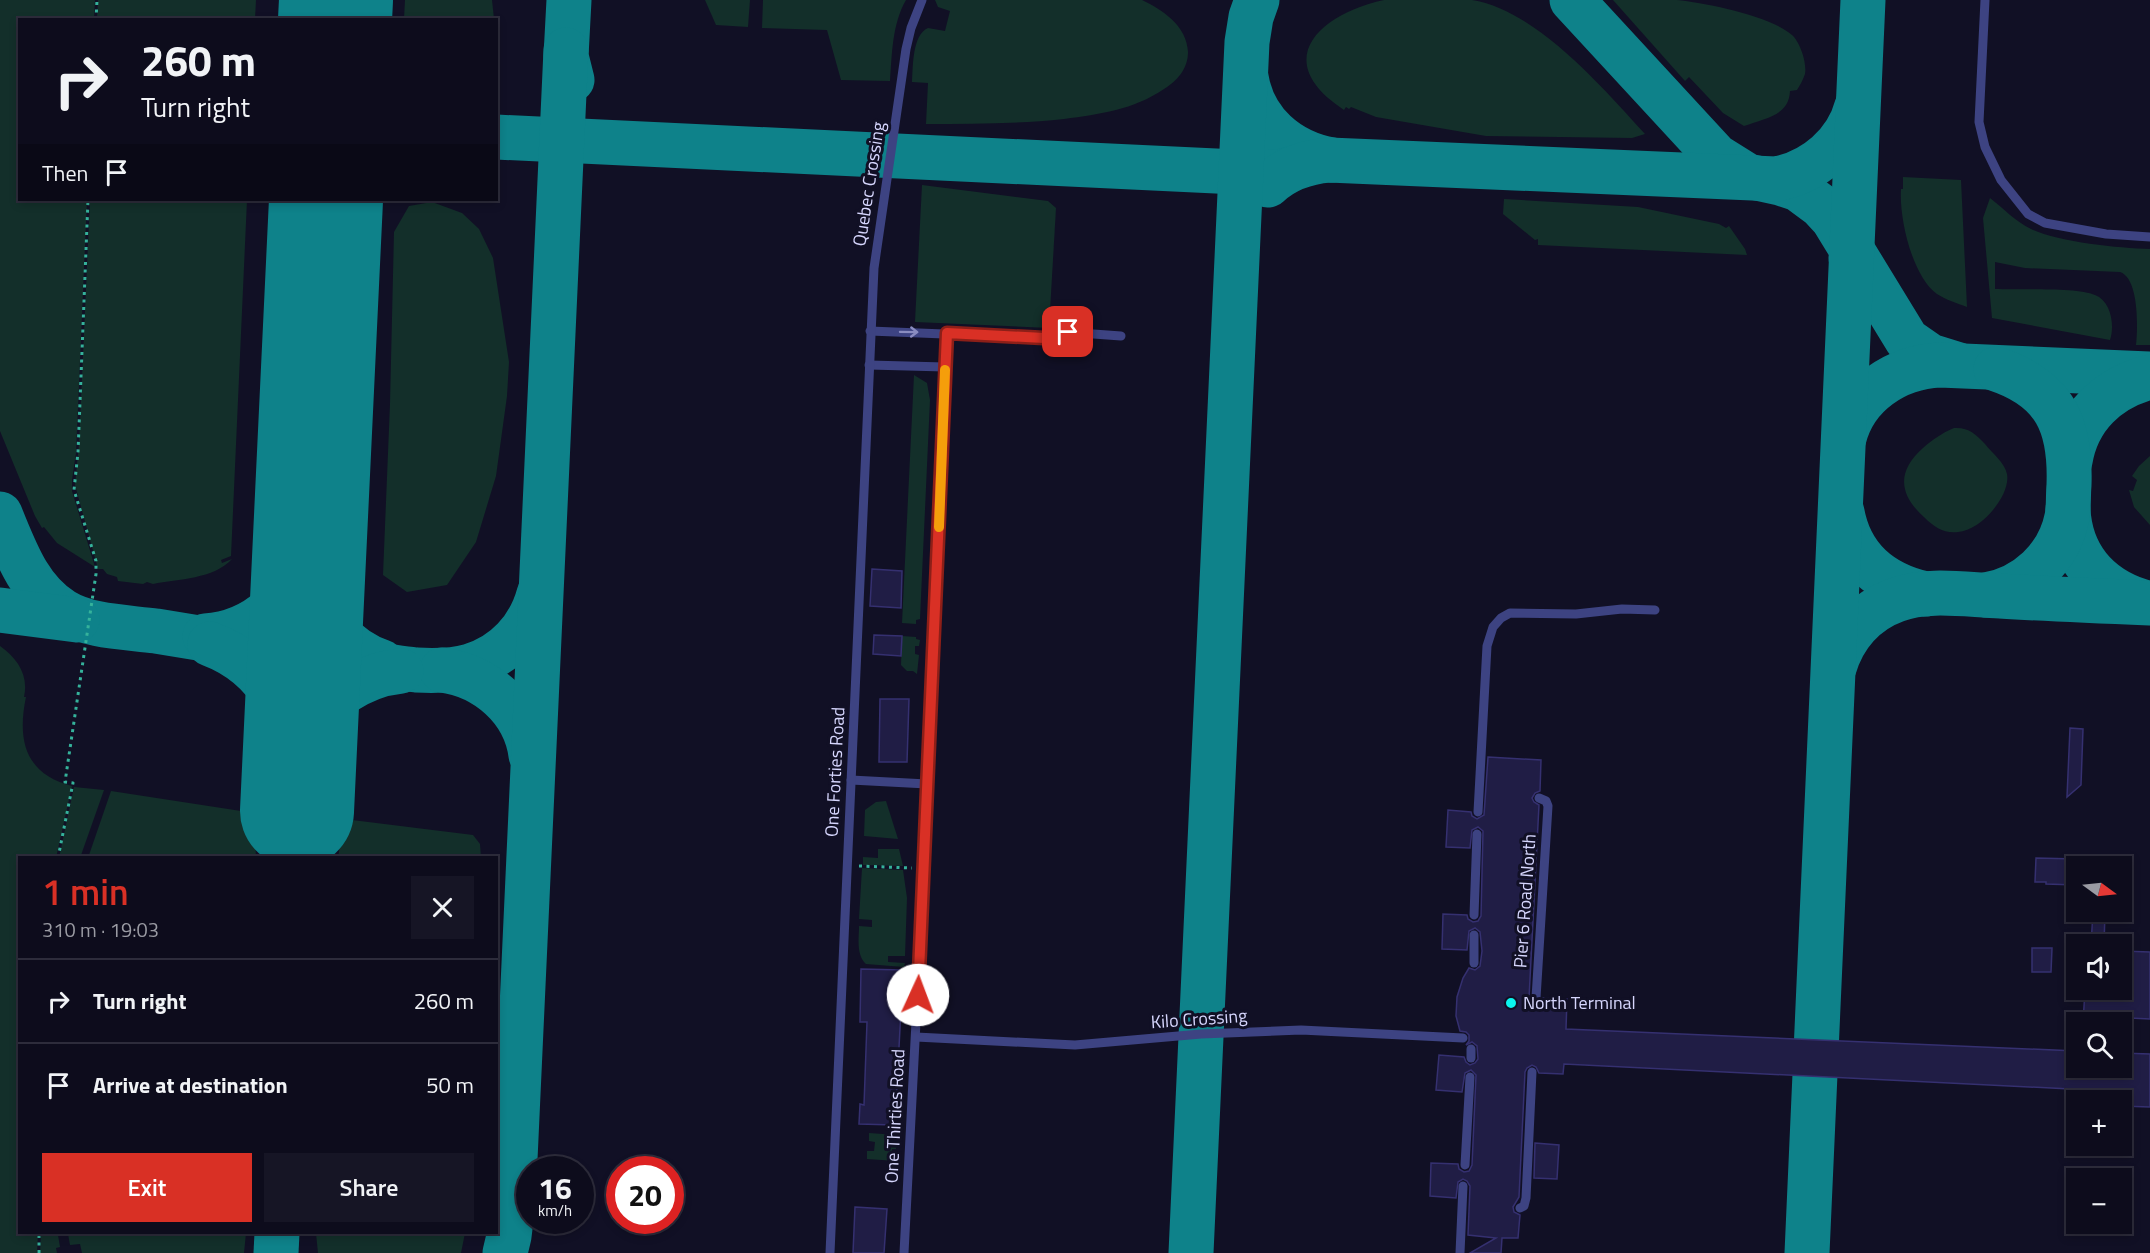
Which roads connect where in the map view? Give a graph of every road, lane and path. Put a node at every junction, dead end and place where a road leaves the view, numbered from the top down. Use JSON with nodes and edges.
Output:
{"nodes":[{"id":1,"x":97,"y":0,"type":"edge"},
{"id":2,"x":922,"y":0,"type":"edge"},
{"id":3,"x":1985,"y":0,"type":"edge"},
{"id":4,"x":96,"y":18,"type":"edge"},
{"id":5,"x":88,"y":201,"type":"edge"},
{"id":6,"x":2150,"y":237,"type":"edge"},
{"id":7,"x":873,"y":293,"type":"joint"},
{"id":8,"x":870,"y":332,"type":"junction"},
{"id":9,"x":947,"y":333,"type":"junction"},
{"id":10,"x":1121,"y":336,"type":"dead end"},
{"id":11,"x":869,"y":365,"type":"junction"},
{"id":12,"x":945,"y":367,"type":"junction"},
{"id":13,"x":1655,"y":610,"type":"dead end"},
{"id":14,"x":851,"y":780,"type":"junction"},
{"id":15,"x":927,"y":784,"type":"junction"},
{"id":16,"x":1539,"y":798,"type":"dead end"},
{"id":17,"x":1478,"y":812,"type":"dead end"},
{"id":18,"x":1477,"y":834,"type":"dead end"},
{"id":19,"x":58,"y":856,"type":"edge"},
{"id":20,"x":848,"y":866,"type":"junction"},
{"id":21,"x":924,"y":868,"type":"junction"},
{"id":22,"x":1474,"y":915,"type":"dead end"},
{"id":23,"x":1474,"y":935,"type":"dead end"},
{"id":24,"x":1474,"y":963,"type":"dead end"},
{"id":25,"x":1536,"y":998,"type":"dead end"},
{"id":26,"x":916,"y":1037,"type":"junction"},
{"id":27,"x":1463,"y":1038,"type":"dead end"},
{"id":28,"x":1532,"y":1072,"type":"dead end"},
{"id":29,"x":1470,"y":1077,"type":"dead end"},
{"id":30,"x":1465,"y":1165,"type":"dead end"},
{"id":31,"x":1463,"y":1186,"type":"dead end"},
{"id":32,"x":1520,"y":1209,"type":"dead end"},
{"id":33,"x":39,"y":1234,"type":"edge"},
{"id":34,"x":39,"y":1253,"type":"edge"},
{"id":35,"x":830,"y":1253,"type":"edge"},
{"id":36,"x":904,"y":1253,"type":"edge"},
{"id":37,"x":1460,"y":1253,"type":"edge"}],
"edges":[{"from":1,"to":4,"type":"path"},
{"from":2,"to":7,"type":"lane","name":"Quebec Crossing"},
{"from":3,"to":6,"type":"lane"},
{"from":5,"to":19,"type":"path"},
{"from":7,"to":8,"type":"lane","name":"One Forties Road"},
{"from":8,"to":9,"type":"lane","one_way":true},
{"from":8,"to":11,"type":"lane","name":"One Forties Road"},
{"from":9,"to":10,"type":"lane"},
{"from":9,"to":12,"type":"lane","name":"One Thirties Road"},
{"from":11,"to":12,"type":"lane"},
{"from":11,"to":14,"type":"lane","name":"One Forties Road"},
{"from":12,"to":15,"type":"lane","name":"One Thirties Road"},
{"from":13,"to":17,"type":"lane"},
{"from":14,"to":15,"type":"lane"},
{"from":14,"to":20,"type":"lane","name":"One Forties Road"},
{"from":15,"to":21,"type":"lane","name":"One Thirties Road"},
{"from":16,"to":25,"type":"lane","name":"Pier 6 Road North"},
{"from":18,"to":22,"type":"lane"},
{"from":20,"to":21,"type":"path"},
{"from":20,"to":35,"type":"lane","name":"One Forties Road"},
{"from":21,"to":26,"type":"lane","name":"One Thirties Road"},
{"from":23,"to":24,"type":"lane"},
{"from":26,"to":27,"type":"lane","name":"Kilo Crossing"},
{"from":26,"to":36,"type":"lane","name":"One Thirties Road"},
{"from":28,"to":32,"type":"lane"},
{"from":29,"to":30,"type":"lane"},
{"from":31,"to":37,"type":"lane"},
{"from":33,"to":34,"type":"path"}]}
